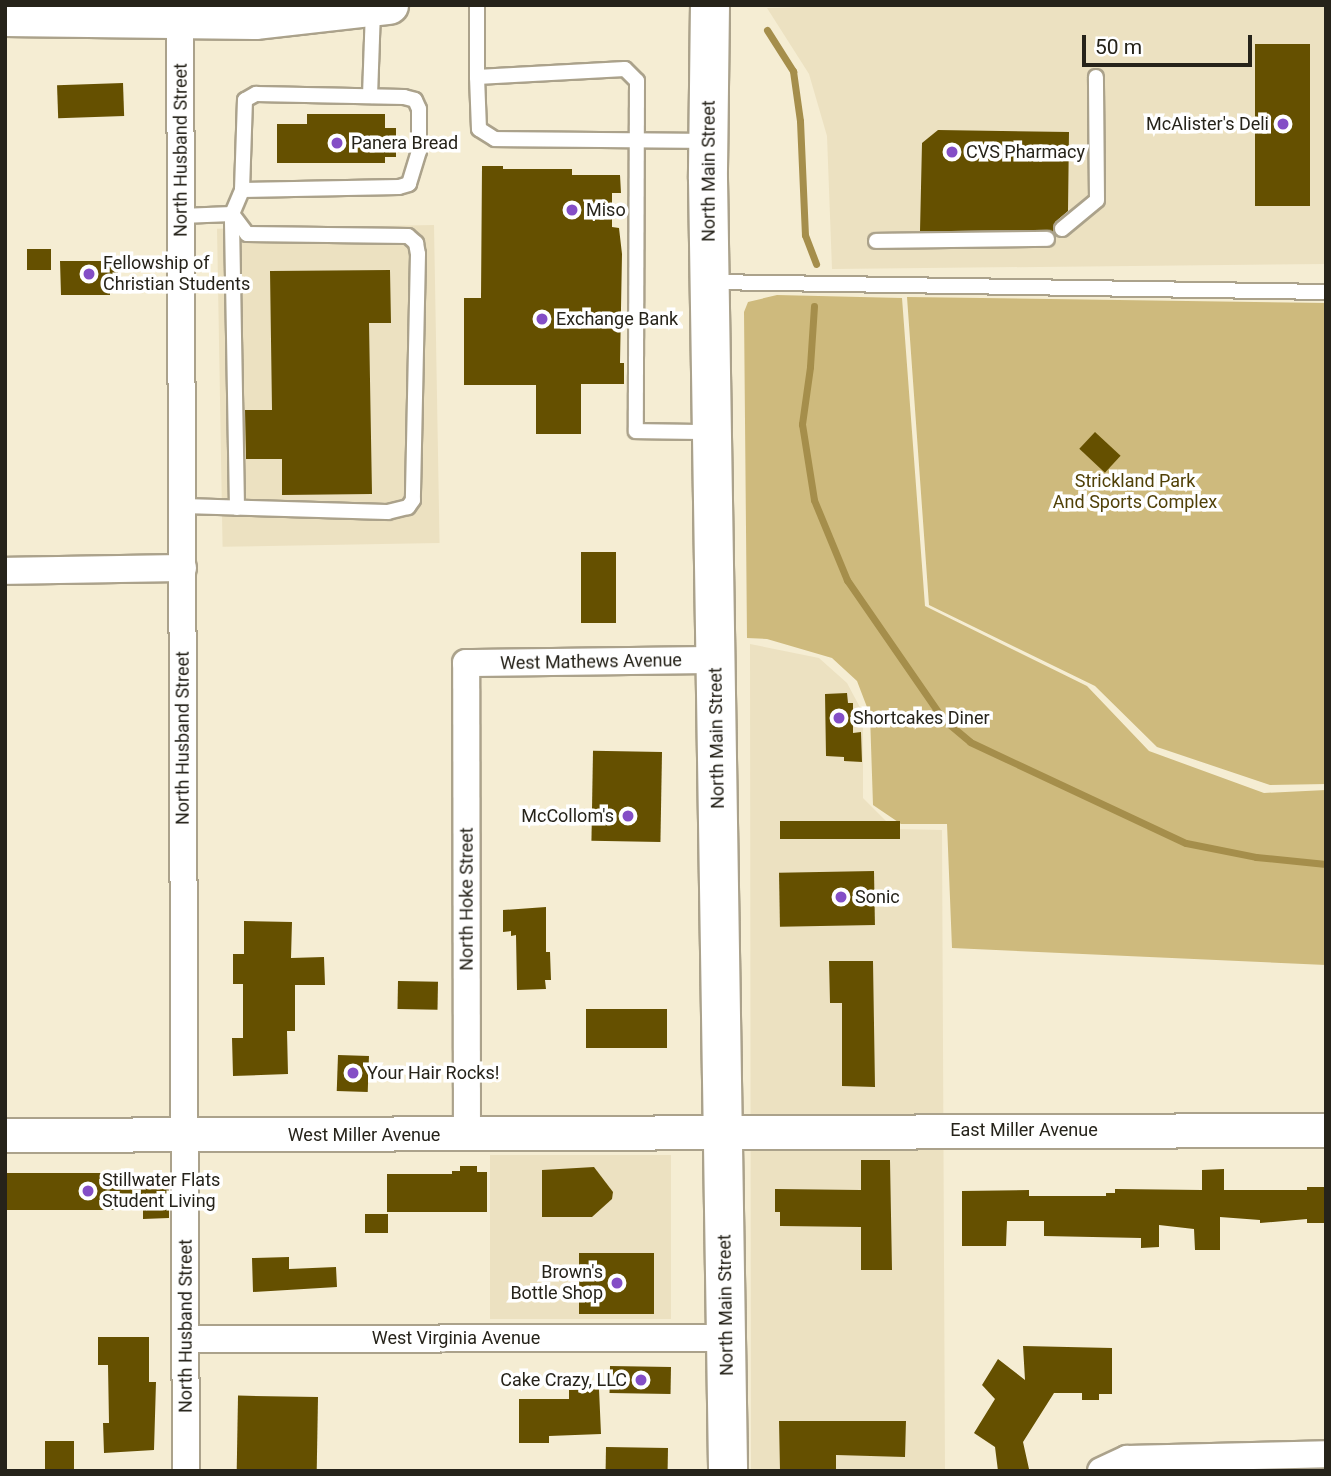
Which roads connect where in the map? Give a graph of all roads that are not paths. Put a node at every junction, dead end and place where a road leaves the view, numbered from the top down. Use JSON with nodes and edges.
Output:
{"nodes":[{"id":1,"x":477,"y":5,"type":"edge"},
{"id":2,"x":710,"y":5,"type":"edge"},
{"id":3,"x":352,"y":8,"type":"edge"},
{"id":4,"x":180,"y":11,"type":"edge"},
{"id":5,"x":5,"y":17,"type":"edge"},
{"id":6,"x":477,"y":77,"type":"junction"},
{"id":7,"x":1096,"y":77,"type":"dead end"},
{"id":8,"x":370,"y":96,"type":"junction"},
{"id":9,"x":635,"y":140,"type":"junction"},
{"id":10,"x":709,"y":141,"type":"junction"},
{"id":11,"x":242,"y":190,"type":"junction"},
{"id":12,"x":232,"y":214,"type":"junction"},
{"id":13,"x":181,"y":216,"type":"junction"},
{"id":14,"x":1062,"y":229,"type":"dead end"},
{"id":15,"x":1048,"y":240,"type":"dead end"},
{"id":16,"x":876,"y":241,"type":"dead end"},
{"id":17,"x":710,"y":282,"type":"junction"},
{"id":18,"x":1326,"y":292,"type":"edge"},
{"id":19,"x":712,"y":432,"type":"junction"},
{"id":20,"x":182,"y":506,"type":"junction"},
{"id":21,"x":237,"y":508,"type":"junction"},
{"id":22,"x":183,"y":568,"type":"junction"},
{"id":23,"x":5,"y":571,"type":"edge"},
{"id":24,"x":716,"y":660,"type":"junction"},
{"id":25,"x":466,"y":663,"type":"joint"},
{"id":26,"x":1326,"y":1130,"type":"edge"},
{"id":27,"x":723,"y":1134,"type":"junction"},
{"id":28,"x":5,"y":1135,"type":"edge"},
{"id":29,"x":185,"y":1135,"type":"junction"},
{"id":30,"x":467,"y":1135,"type":"junction"},
{"id":31,"x":727,"y":1338,"type":"junction"},
{"id":32,"x":185,"y":1339,"type":"junction"},
{"id":33,"x":1326,"y":1454,"type":"edge"},
{"id":34,"x":186,"y":1471,"type":"edge"},
{"id":35,"x":728,"y":1471,"type":"edge"},
{"id":36,"x":1101,"y":1471,"type":"edge"}],
"edges":[{"from":1,"to":6,"type":"lane"},
{"from":2,"to":10,"type":"main road","name":"North Main Street"},
{"from":3,"to":4,"type":"main road"},
{"from":3,"to":8,"type":"lane"},
{"from":4,"to":5,"type":"main road"},
{"from":4,"to":13,"type":"street","name":"North Husband Street"},
{"from":6,"to":9,"type":"lane"},
{"from":6,"to":9,"type":"lane"},
{"from":7,"to":14,"type":"lane"},
{"from":8,"to":11,"type":"lane"},
{"from":8,"to":11,"type":"lane"},
{"from":9,"to":10,"type":"lane"},
{"from":9,"to":19,"type":"lane"},
{"from":10,"to":17,"type":"main road","name":"North Main Street"},
{"from":11,"to":12,"type":"lane"},
{"from":12,"to":13,"type":"lane"},
{"from":12,"to":21,"type":"lane"},
{"from":12,"to":21,"type":"lane"},
{"from":13,"to":20,"type":"street","name":"North Husband Street"},
{"from":15,"to":16,"type":"lane"},
{"from":17,"to":18,"type":"lane"},
{"from":17,"to":19,"type":"main road","name":"North Main Street"},
{"from":19,"to":24,"type":"main road","name":"North Main Street"},
{"from":20,"to":21,"type":"lane"},
{"from":20,"to":22,"type":"street","name":"North Husband Street"},
{"from":22,"to":23,"type":"street"},
{"from":22,"to":29,"type":"street","name":"North Husband Street"},
{"from":24,"to":25,"type":"street","name":"West Mathews Avenue"},
{"from":24,"to":27,"type":"main road","name":"North Main Street"},
{"from":25,"to":30,"type":"street","name":"North Hoke Street"},
{"from":26,"to":27,"type":"street","name":"East Miller Avenue"},
{"from":27,"to":30,"type":"street","name":"West Miller Avenue"},
{"from":27,"to":31,"type":"main road","name":"North Main Street"},
{"from":28,"to":29,"type":"street","name":"West Miller Avenue"},
{"from":29,"to":30,"type":"street","name":"West Miller Avenue"},
{"from":29,"to":32,"type":"street","name":"North Husband Street"},
{"from":31,"to":32,"type":"street","name":"West Virginia Avenue"},
{"from":31,"to":35,"type":"main road","name":"North Main Street"},
{"from":32,"to":34,"type":"street","name":"North Husband Street"},
{"from":33,"to":36,"type":"street"}]}
